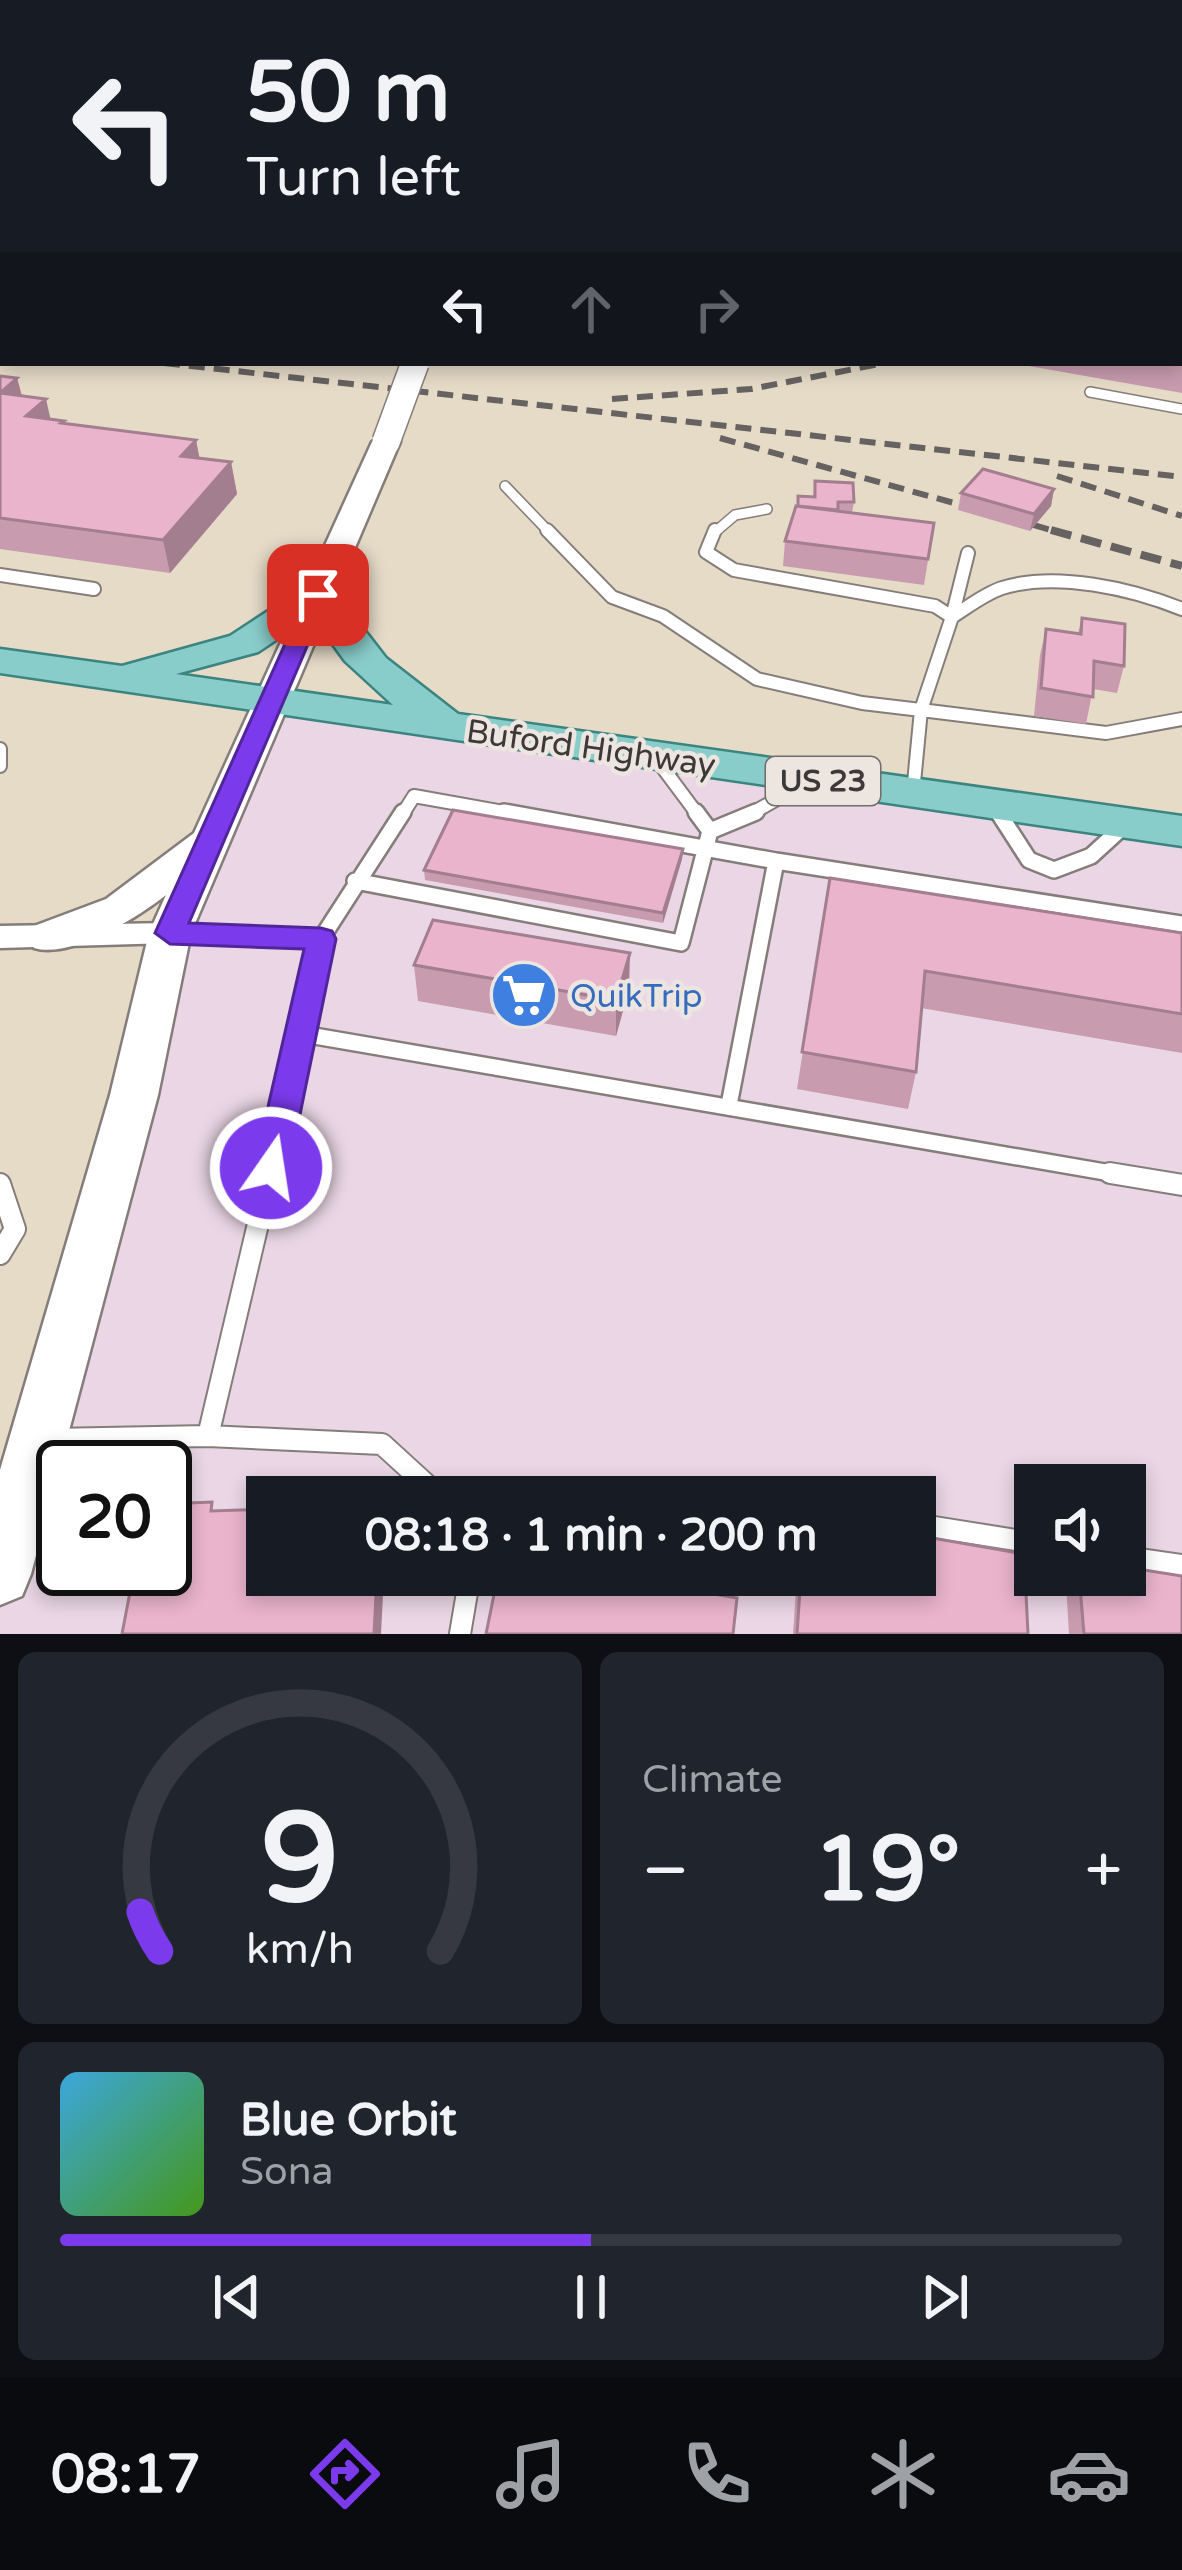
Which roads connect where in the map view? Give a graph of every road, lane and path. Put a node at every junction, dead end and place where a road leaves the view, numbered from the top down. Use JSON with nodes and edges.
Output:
{"nodes":[{"id":1,"x":415,"y":366,"type":"edge"},
{"id":2,"x":1090,"y":392,"type":"dead end"},
{"id":3,"x":1182,"y":409,"type":"edge"},
{"id":4,"x":505,"y":486,"type":"dead end"},
{"id":5,"x":767,"y":509,"type":"dead end"},
{"id":6,"x":968,"y":553,"type":"dead end"},
{"id":7,"x":0,"y":575,"type":"edge"},
{"id":8,"x":94,"y":589,"type":"dead end"},
{"id":9,"x":318,"y":595,"type":"junction"},
{"id":10,"x":1182,"y":609,"type":"edge"},
{"id":11,"x":952,"y":617,"type":"junction"},
{"id":12,"x":0,"y":661,"type":"edge"},
{"id":13,"x":114,"y":678,"type":"junction"},
{"id":14,"x":272,"y":700,"type":"junction"},
{"id":15,"x":920,"y":710,"type":"junction"},
{"id":16,"x":1182,"y":719,"type":"edge"},
{"id":17,"x":449,"y":726,"type":"junction"},
{"id":18,"x":0,"y":749,"type":"edge"},
{"id":19,"x":654,"y":756,"type":"junction"},
{"id":20,"x":0,"y":766,"type":"edge"},
{"id":21,"x":811,"y":779,"type":"junction"},
{"id":22,"x":913,"y":793,"type":"junction"},
{"id":23,"x":992,"y":804,"type":"junction"},
{"id":24,"x":1127,"y":823,"type":"junction"},
{"id":25,"x":710,"y":831,"type":"junction"},
{"id":26,"x":1182,"y":831,"type":"edge"},
{"id":27,"x":210,"y":839,"type":"junction"},
{"id":28,"x":707,"y":849,"type":"junction"},
{"id":29,"x":776,"y":861,"type":"junction"},
{"id":30,"x":1054,"y":871,"type":"junction"},
{"id":31,"x":355,"y":881,"type":"junction"},
{"id":32,"x":1044,"y":900,"type":"junction"},
{"id":33,"x":1182,"y":924,"type":"edge"},
{"id":34,"x":170,"y":933,"type":"junction"},
{"id":35,"x":49,"y":937,"type":"junction"},
{"id":36,"x":0,"y":938,"type":"edge"},
{"id":37,"x":321,"y":939,"type":"junction"},
{"id":38,"x":303,"y":1034,"type":"junction"},
{"id":39,"x":729,"y":1105,"type":"junction"},
{"id":40,"x":0,"y":1184,"type":"edge"},
{"id":41,"x":1182,"y":1185,"type":"edge"},
{"id":42,"x":0,"y":1254,"type":"edge"},
{"id":43,"x":208,"y":1436,"type":"junction"},
{"id":44,"x":41,"y":1438,"type":"junction"},
{"id":45,"x":417,"y":1476,"type":"edge"},
{"id":46,"x":936,"y":1527,"type":"edge"},
{"id":47,"x":1014,"y":1540,"type":"edge"},
{"id":48,"x":1146,"y":1560,"type":"edge"},
{"id":49,"x":1182,"y":1565,"type":"edge"},
{"id":50,"x":0,"y":1574,"type":"edge"},
{"id":51,"x":466,"y":1596,"type":"edge"},
{"id":52,"x":460,"y":1634,"type":"edge"}],
"edges":[{"from":1,"to":9,"type":"street","bridge":true},
{"from":2,"to":3,"type":"lane"},
{"from":4,"to":15,"type":"lane"},
{"from":5,"to":11,"type":"lane"},
{"from":6,"to":11,"type":"lane"},
{"from":7,"to":8,"type":"lane"},
{"from":9,"to":13,"type":"main road"},
{"from":9,"to":14,"type":"street"},
{"from":9,"to":17,"type":"main road"},
{"from":10,"to":11,"type":"lane"},
{"from":11,"to":15,"type":"lane"},
{"from":12,"to":13,"type":"main road","name":"Buford Highway","number":"US 23"},
{"from":13,"to":14,"type":"main road","name":"Buford Highway","number":"US 23"},
{"from":14,"to":17,"type":"main road","name":"Buford Highway","number":"US 23"},
{"from":14,"to":27,"type":"street"},
{"from":15,"to":16,"type":"lane"},
{"from":15,"to":22,"type":"lane"},
{"from":17,"to":19,"type":"main road","name":"Buford Highway","number":"US 23"},
{"from":18,"to":20,"type":"lane"},
{"from":19,"to":21,"type":"main road","name":"Buford Highway","number":"US 23"},
{"from":19,"to":25,"type":"lane"},
{"from":21,"to":22,"type":"main road","name":"Buford Highway","number":"US 23"},
{"from":21,"to":25,"type":"lane"},
{"from":22,"to":23,"type":"main road","name":"Buford Highway","number":"US 23"},
{"from":23,"to":24,"type":"main road","name":"Buford Highway","number":"US 23"},
{"from":23,"to":30,"type":"lane"},
{"from":24,"to":26,"type":"main road","name":"Buford Highway","number":"US 23"},
{"from":24,"to":30,"type":"lane"},
{"from":25,"to":28,"type":"lane"},
{"from":27,"to":34,"type":"street"},
{"from":27,"to":35,"type":"street"},
{"from":28,"to":29,"type":"lane"},
{"from":28,"to":31,"type":"lane"},
{"from":28,"to":31,"type":"lane"},
{"from":29,"to":32,"type":"lane"},
{"from":29,"to":39,"type":"lane"},
{"from":30,"to":32,"type":"lane"},
{"from":31,"to":37,"type":"lane"},
{"from":32,"to":33,"type":"lane"},
{"from":34,"to":35,"type":"street"},
{"from":34,"to":37,"type":"lane"},
{"from":34,"to":44,"type":"street"},
{"from":35,"to":36,"type":"street"},
{"from":37,"to":38,"type":"lane"},
{"from":38,"to":39,"type":"lane"},
{"from":38,"to":43,"type":"lane"},
{"from":39,"to":41,"type":"lane"},
{"from":40,"to":42,"type":"lane"},
{"from":43,"to":44,"type":"lane"},
{"from":43,"to":45,"type":"lane"},
{"from":44,"to":50,"type":"street"},
{"from":46,"to":47,"type":"lane"},
{"from":48,"to":49,"type":"lane"},
{"from":51,"to":52,"type":"lane"}]}
